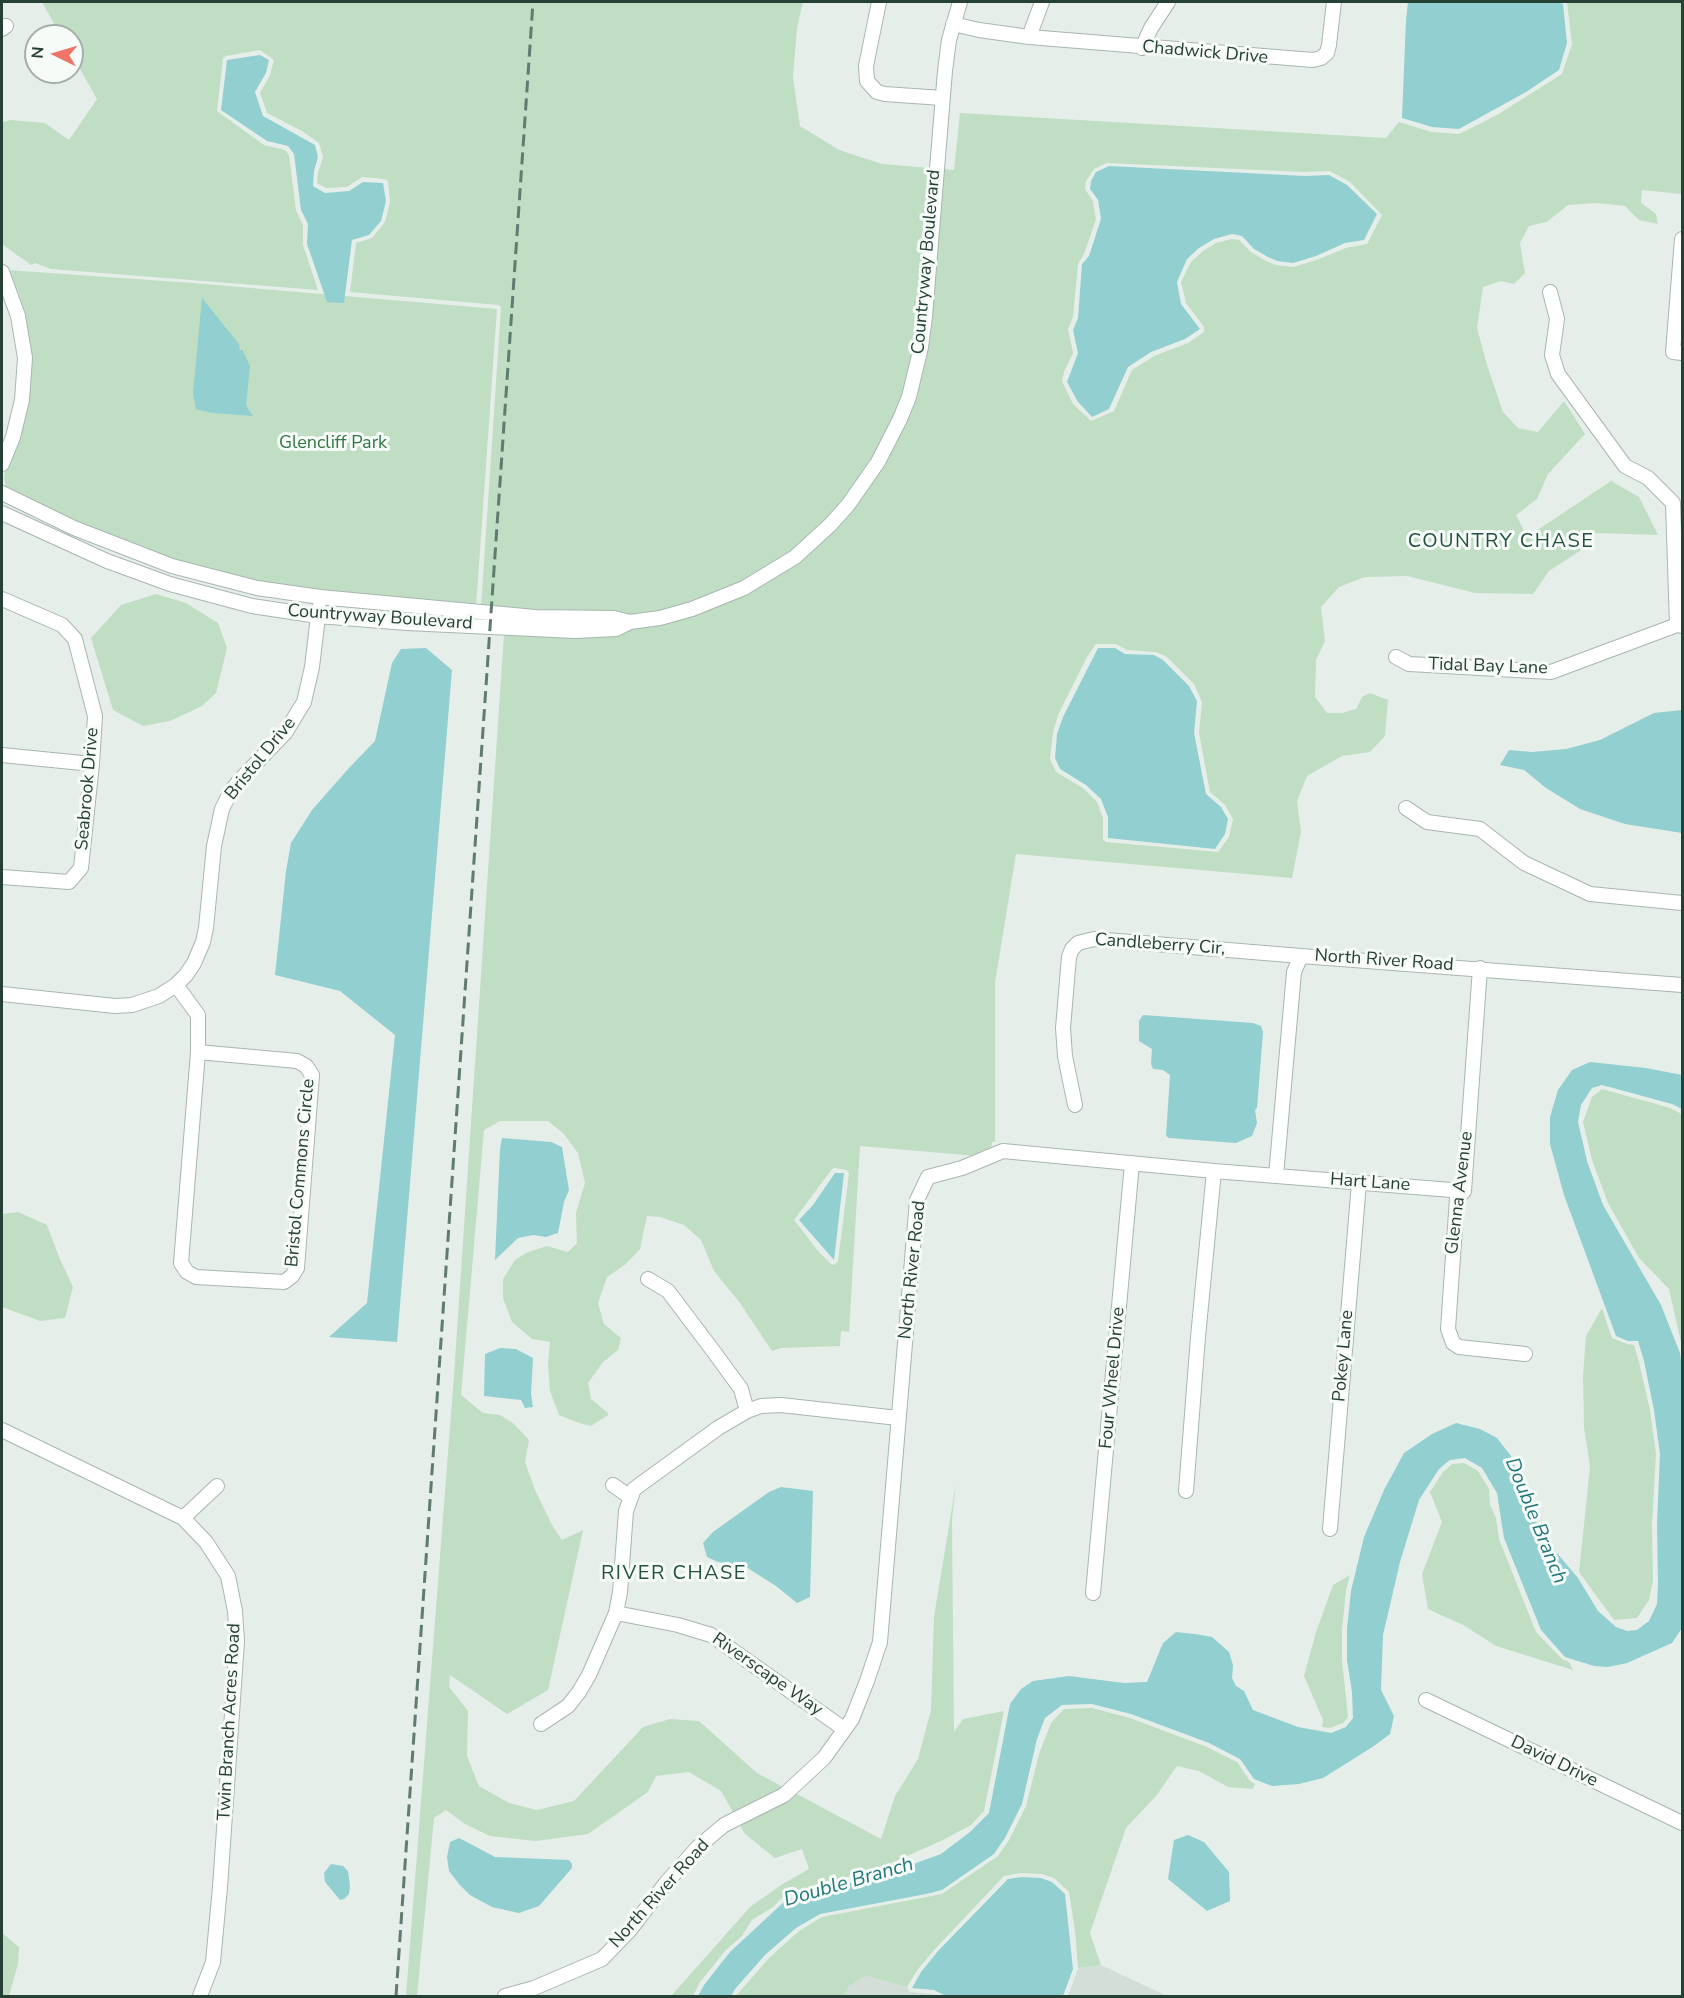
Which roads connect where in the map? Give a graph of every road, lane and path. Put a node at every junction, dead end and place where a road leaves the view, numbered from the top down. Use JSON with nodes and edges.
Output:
{"nodes":[{"id":1,"x":879,"y":2,"type":"edge"},
{"id":2,"x":960,"y":2,"type":"edge"},
{"id":3,"x":1042,"y":2,"type":"edge"},
{"id":4,"x":1168,"y":2,"type":"edge"},
{"id":5,"x":1334,"y":2,"type":"edge"},
{"id":6,"x":953,"y":24,"type":"junction"},
{"id":7,"x":1029,"y":37,"type":"junction"},
{"id":8,"x":1142,"y":48,"type":"junction"},
{"id":9,"x":942,"y":98,"type":"junction"},
{"id":10,"x":1683,"y":239,"type":"edge"},
{"id":11,"x":2,"y":272,"type":"edge"},
{"id":12,"x":1550,"y":292,"type":"dead end"},
{"id":13,"x":1683,"y":354,"type":"edge"},
{"id":14,"x":2,"y":464,"type":"edge"},
{"id":15,"x":4,"y":495,"type":"edge"},
{"id":16,"x":2,"y":513,"type":"edge"},
{"id":17,"x":320,"y":597,"type":"junction"},
{"id":18,"x":2,"y":599,"type":"edge"},
{"id":19,"x":318,"y":616,"type":"junction"},
{"id":20,"x":630,"y":622,"type":"junction"},
{"id":21,"x":1680,"y":626,"type":"edge"},
{"id":22,"x":1396,"y":657,"type":"dead end"},
{"id":23,"x":2,"y":756,"type":"edge"},
{"id":24,"x":92,"y":764,"type":"junction"},
{"id":25,"x":1407,"y":808,"type":"dead end"},
{"id":26,"x":2,"y":877,"type":"edge"},
{"id":27,"x":1683,"y":903,"type":"edge"},
{"id":28,"x":1301,"y":956,"type":"junction"},
{"id":29,"x":1480,"y":968,"type":"junction"},
{"id":30,"x":176,"y":985,"type":"junction"},
{"id":31,"x":1683,"y":985,"type":"edge"},
{"id":32,"x":2,"y":994,"type":"edge"},
{"id":33,"x":198,"y":1052,"type":"junction"},
{"id":34,"x":1075,"y":1104,"type":"dead end"},
{"id":35,"x":1132,"y":1163,"type":"junction"},
{"id":36,"x":1214,"y":1171,"type":"junction"},
{"id":37,"x":1276,"y":1176,"type":"junction"},
{"id":38,"x":1359,"y":1183,"type":"junction"},
{"id":39,"x":1464,"y":1191,"type":"junction"},
{"id":40,"x":648,"y":1279,"type":"dead end"},
{"id":41,"x":1525,"y":1354,"type":"dead end"},
{"id":42,"x":747,"y":1411,"type":"junction"},
{"id":43,"x":898,"y":1418,"type":"junction"},
{"id":44,"x":2,"y":1430,"type":"edge"},
{"id":45,"x":613,"y":1485,"type":"dead end"},
{"id":46,"x":217,"y":1486,"type":"dead end"},
{"id":47,"x":1186,"y":1491,"type":"dead end"},
{"id":48,"x":630,"y":1497,"type":"junction"},
{"id":49,"x":183,"y":1518,"type":"junction"},
{"id":50,"x":1330,"y":1529,"type":"dead end"},
{"id":51,"x":1093,"y":1593,"type":"dead end"},
{"id":52,"x":616,"y":1613,"type":"junction"},
{"id":53,"x":1426,"y":1700,"type":"dead end"},
{"id":54,"x":541,"y":1724,"type":"dead end"},
{"id":55,"x":844,"y":1730,"type":"junction"},
{"id":56,"x":1683,"y":1823,"type":"edge"},
{"id":57,"x":200,"y":1996,"type":"edge"},
{"id":58,"x":505,"y":1996,"type":"edge"}],
"edges":[{"from":1,"to":9,"type":"street"},
{"from":2,"to":6,"type":"street","name":"Countryway Boulevard"},
{"from":3,"to":7,"type":"street"},
{"from":4,"to":8,"type":"street"},
{"from":5,"to":8,"type":"street","name":"Chadwick Drive"},
{"from":6,"to":7,"type":"street","name":"Chadwick Drive"},
{"from":6,"to":9,"type":"street","name":"Countryway Boulevard"},
{"from":7,"to":8,"type":"street","name":"Chadwick Drive"},
{"from":9,"to":20,"type":"street","name":"Countryway Boulevard"},
{"from":10,"to":13,"type":"street"},
{"from":11,"to":14,"type":"street"},
{"from":12,"to":21,"type":"street"},
{"from":15,"to":17,"type":"street","name":"Countryway Boulevard"},
{"from":16,"to":19,"type":"street","name":"Countryway Boulevard"},
{"from":17,"to":19,"type":"street","name":"Bristol Drive"},
{"from":17,"to":20,"type":"street","name":"Countryway Boulevard"},
{"from":18,"to":24,"type":"street","name":"Seabrook Drive"},
{"from":19,"to":20,"type":"street","name":"Countryway Boulevard"},
{"from":19,"to":30,"type":"street","name":"Bristol Drive"},
{"from":21,"to":22,"type":"street","name":"Tidal Bay Lane"},
{"from":23,"to":24,"type":"street"},
{"from":24,"to":26,"type":"street","name":"Seabrook Drive"},
{"from":25,"to":27,"type":"street"},
{"from":28,"to":29,"type":"street","name":"North River Road"},
{"from":28,"to":34,"type":"street","name":"Candleberry Cir,"},
{"from":28,"to":37,"type":"street","name":"North River Road"},
{"from":29,"to":31,"type":"street","name":"North River Road"},
{"from":29,"to":39,"type":"street","name":"Glenna Avenue"},
{"from":30,"to":32,"type":"street"},
{"from":30,"to":33,"type":"street","name":"Bristol Commons Circle"},
{"from":33,"to":33,"type":"street","name":"Bristol Commons Circle"},
{"from":35,"to":36,"type":"street","name":"North River Road"},
{"from":35,"to":43,"type":"street","name":"North River Road"},
{"from":35,"to":51,"type":"street","name":"Four Wheel Drive"},
{"from":36,"to":37,"type":"street","name":"North River Road"},
{"from":36,"to":47,"type":"street"},
{"from":37,"to":38,"type":"street","name":"Hart Lane"},
{"from":38,"to":39,"type":"street","name":"Hart Lane"},
{"from":38,"to":50,"type":"street","name":"Pokey Lane"},
{"from":39,"to":41,"type":"street","name":"Glenna Avenue"},
{"from":40,"to":42,"type":"street"},
{"from":42,"to":43,"type":"street"},
{"from":42,"to":48,"type":"street"},
{"from":43,"to":55,"type":"street","name":"North River Road"},
{"from":44,"to":49,"type":"street","name":"Twin Branch Acres Road"},
{"from":45,"to":48,"type":"street"},
{"from":46,"to":49,"type":"street"},
{"from":48,"to":52,"type":"street"},
{"from":49,"to":57,"type":"street","name":"Twin Branch Acres Road"},
{"from":52,"to":54,"type":"street"},
{"from":52,"to":55,"type":"street","name":"Riverscape Way"},
{"from":53,"to":56,"type":"street","name":"David Drive"},
{"from":55,"to":58,"type":"street","name":"North River Road"}]}
